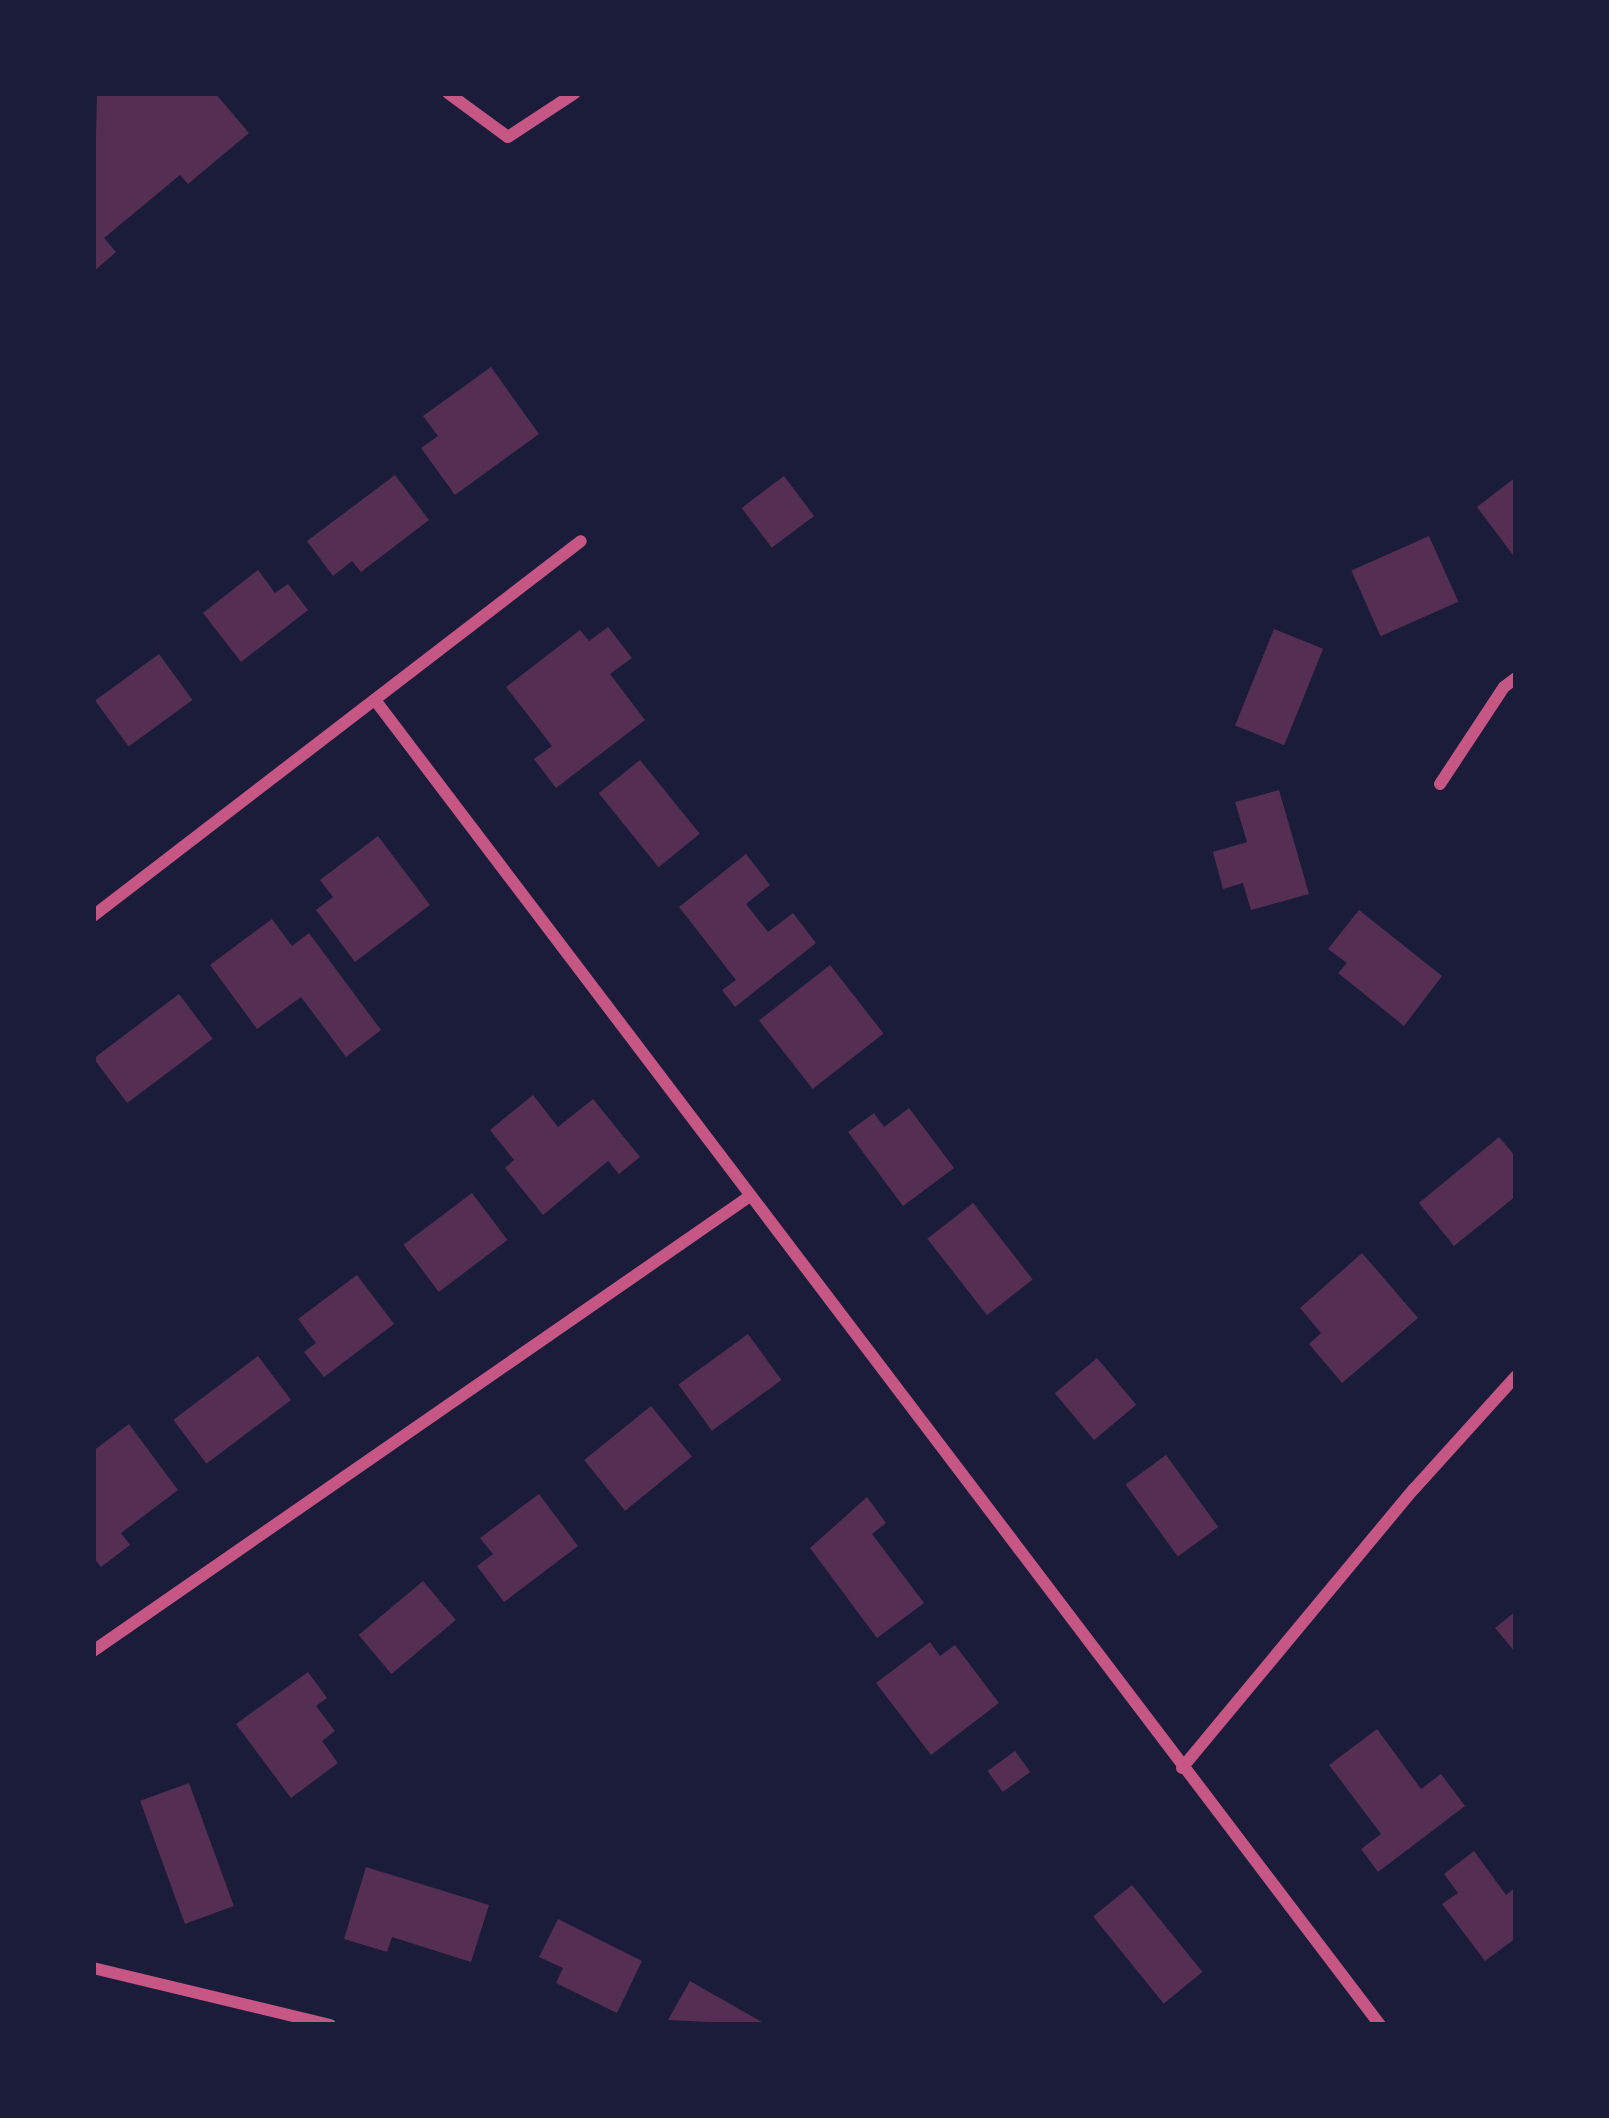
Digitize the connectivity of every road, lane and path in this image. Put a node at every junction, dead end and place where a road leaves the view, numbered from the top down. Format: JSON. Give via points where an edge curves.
{"nodes":[{"id":1,"x":448,"y":93,"type":"edge"},
{"id":2,"x":574,"y":93,"type":"edge"},
{"id":3,"x":580,"y":541,"type":"dead end"},
{"id":4,"x":1516,"y":678,"type":"edge"},
{"id":5,"x":375,"y":700,"type":"junction"},
{"id":6,"x":1440,"y":784,"type":"dead end"},
{"id":7,"x":93,"y":916,"type":"edge"},
{"id":8,"x":750,"y":1196,"type":"junction"},
{"id":9,"x":1516,"y":1376,"type":"edge"},
{"id":10,"x":93,"y":1651,"type":"edge"},
{"id":11,"x":1182,"y":1768,"type":"junction"},
{"id":12,"x":93,"y":1968,"type":"edge"},
{"id":13,"x":330,"y":2025,"type":"edge"},
{"id":14,"x":1380,"y":2025,"type":"edge"}],
"edges":[{"from":1,"to":2,"type":"street","via":[[508,137]]},
{"from":3,"to":5,"type":"street"},
{"from":4,"to":6,"type":"street"},
{"from":5,"to":7,"type":"street"},
{"from":5,"to":8,"type":"street"},
{"from":8,"to":10,"type":"street"},
{"from":8,"to":11,"type":"street"},
{"from":9,"to":11,"type":"street"},
{"from":11,"to":14,"type":"street"},
{"from":12,"to":13,"type":"street"}]}
